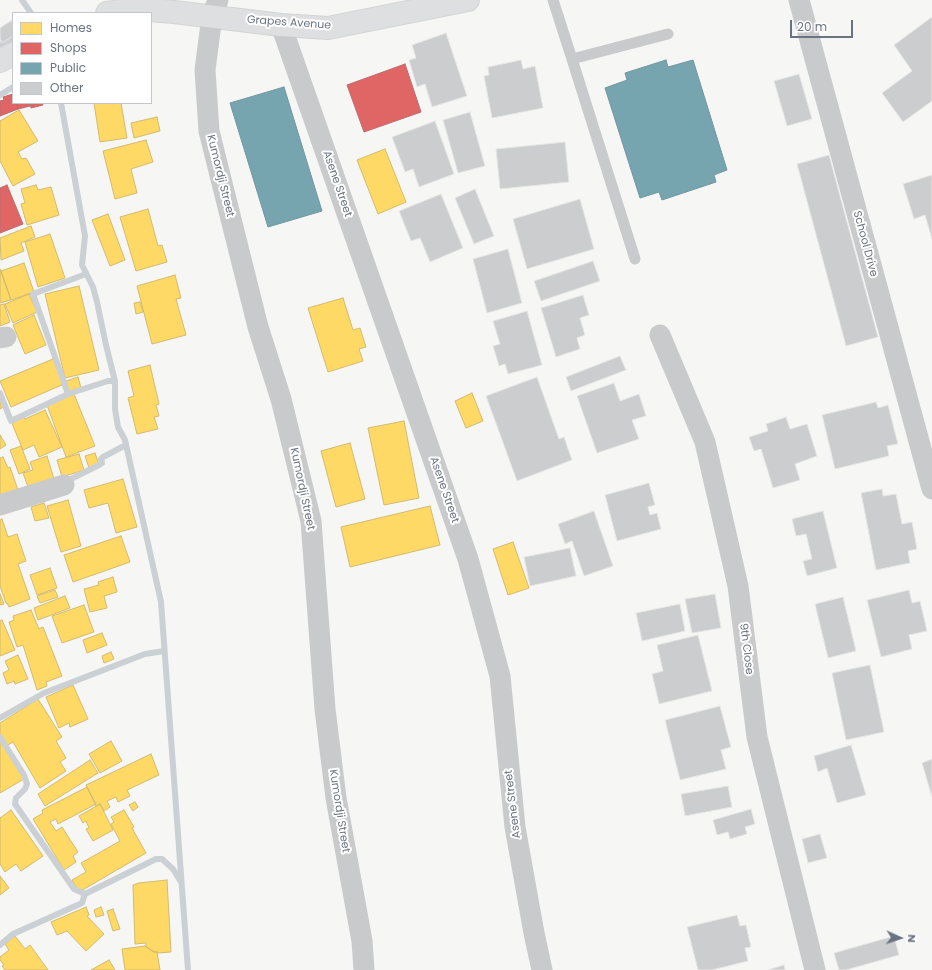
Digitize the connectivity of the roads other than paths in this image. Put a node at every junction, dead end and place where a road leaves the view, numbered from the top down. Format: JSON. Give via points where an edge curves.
{"nodes":[{"id":1,"x":468,"y":0,"type":"edge"},
{"id":2,"x":553,"y":0,"type":"edge"},
{"id":3,"x":799,"y":0,"type":"edge"},
{"id":4,"x":215,"y":8,"type":"edge"},
{"id":5,"x":114,"y":12,"type":"edge"},
{"id":6,"x":281,"y":25,"type":"junction"},
{"id":7,"x":668,"y":34,"type":"dead end"},
{"id":8,"x":12,"y":55,"type":"edge"},
{"id":9,"x":572,"y":59,"type":"junction"},
{"id":10,"x":0,"y":61,"type":"edge"},
{"id":11,"x":635,"y":259,"type":"dead end"},
{"id":12,"x":660,"y":335,"type":"dead end"},
{"id":13,"x":64,"y":485,"type":"dead end"},
{"id":14,"x":932,"y":489,"type":"edge"},
{"id":15,"x":0,"y":505,"type":"edge"},
{"id":16,"x":364,"y":970,"type":"edge"},
{"id":17,"x":542,"y":970,"type":"edge"},
{"id":18,"x":815,"y":970,"type":"edge"}],
"edges":[{"from":1,"to":6,"type":"street","name":"Grapes Avenue","via":[[328,28]]},
{"from":2,"to":9,"type":"lane"},
{"from":3,"to":14,"type":"street","name":"School Drive"},
{"from":4,"to":5,"type":"street","name":"Grapes Avenue","via":[[174,12],[137,9]]},
{"from":4,"to":6,"type":"street","name":"Grapes Avenue"},
{"from":4,"to":16,"type":"street","name":"Kumordji Street","via":[[205,70],[208,131],[258,326],[281,399],[311,521],[325,709],[336,798],[362,941]]},
{"from":6,"to":17,"type":"street","name":"Asene Street","via":[[468,559],[500,676],[515,827]]},
{"from":7,"to":9,"type":"lane"},
{"from":8,"to":10,"type":"street"},
{"from":9,"to":11,"type":"lane"},
{"from":12,"to":18,"type":"street","name":"9th Close","via":[[705,442],[738,586],[757,737]]},
{"from":13,"to":15,"type":"street"}]}
